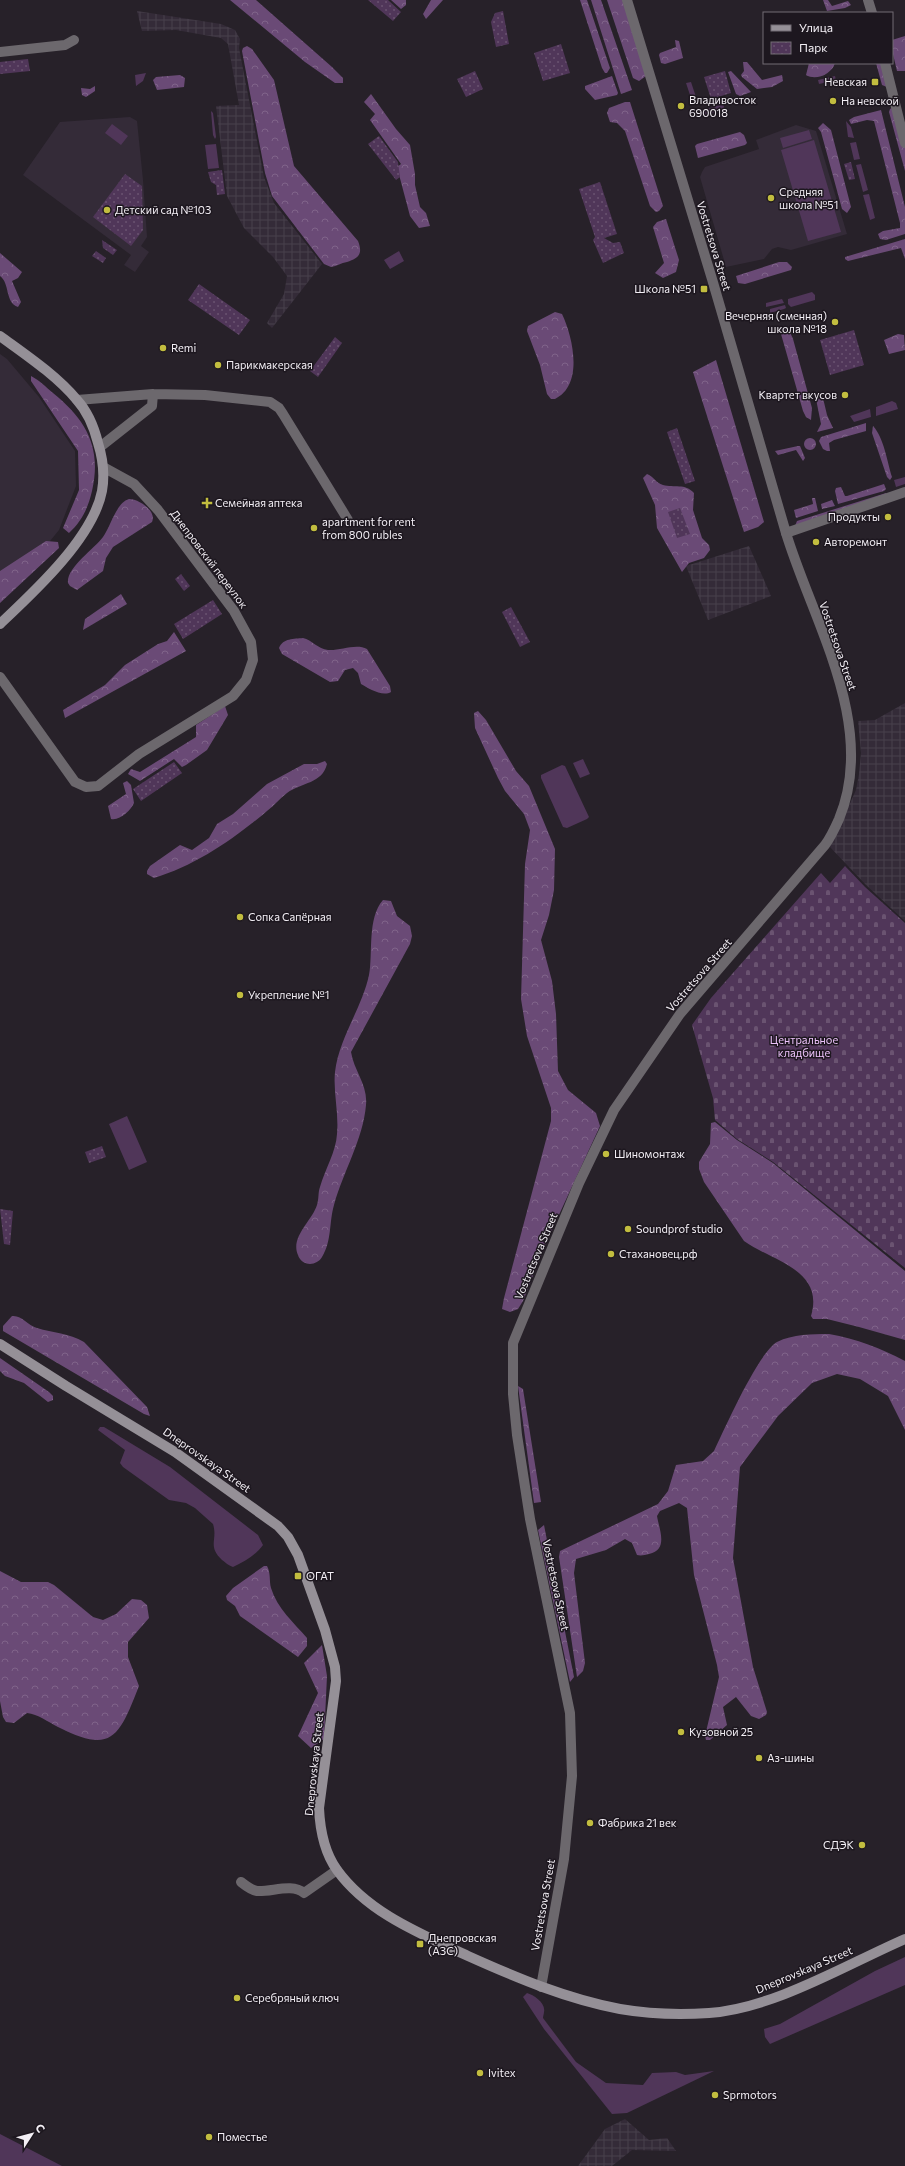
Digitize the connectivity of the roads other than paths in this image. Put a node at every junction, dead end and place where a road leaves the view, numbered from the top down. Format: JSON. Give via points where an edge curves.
{"nodes":[{"id":1,"x":627,"y":0,"type":"edge"},
{"id":2,"x":868,"y":0,"type":"edge"},
{"id":3,"x":872,"y":12,"type":"edge"},
{"id":4,"x":74,"y":40,"type":"dead end"},
{"id":5,"x":0,"y":52,"type":"edge"},
{"id":6,"x":884,"y":64,"type":"edge"},
{"id":7,"x":905,"y":143,"type":"edge"},
{"id":8,"x":0,"y":336,"type":"edge"},
{"id":9,"x":153,"y":394,"type":"junction"},
{"id":10,"x":77,"y":400,"type":"junction"},
{"id":11,"x":100,"y":447,"type":"junction"},
{"id":12,"x":103,"y":467,"type":"junction"},
{"id":13,"x":905,"y":492,"type":"edge"},
{"id":14,"x":348,"y":520,"type":"dead end"},
{"id":15,"x":786,"y":533,"type":"junction"},
{"id":16,"x":0,"y":624,"type":"edge"},
{"id":17,"x":0,"y":677,"type":"edge"},
{"id":18,"x":0,"y":1344,"type":"edge"},
{"id":19,"x":337,"y":1870,"type":"junction"},
{"id":20,"x":241,"y":1882,"type":"dead end"},
{"id":21,"x":905,"y":1939,"type":"edge"},
{"id":22,"x":541,"y":1987,"type":"junction"}],
"edges":[{"from":1,"to":15,"type":"street","name":"Vostretsova Street"},
{"from":2,"to":3,"type":"street"},
{"from":4,"to":5,"type":"street","via":[[65,45]]},
{"from":6,"to":7,"type":"street"},
{"from":8,"to":10,"type":"main road","via":[[30,358]]},
{"from":9,"to":10,"type":"street"},
{"from":9,"to":11,"type":"street","via":[[152,406]]},
{"from":9,"to":14,"type":"street","via":[[217,396],[275,404]]},
{"from":10,"to":11,"type":"main road","via":[[90,419]]},
{"from":11,"to":12,"type":"main road"},
{"from":12,"to":16,"type":"main road","via":[[104,479],[100,498],[83,533],[49,575]]},
{"from":12,"to":17,"type":"street","name":"Днепровский переулок","via":[[134,484],[158,510],[234,610],[251,642],[253,652],[250,673],[233,696],[139,754],[98,786],[86,787],[75,782]]},
{"from":13,"to":15,"type":"street"},
{"from":15,"to":22,"type":"street","name":"Vostretsova Street","via":[[836,672],[846,709],[852,752],[849,789],[842,810],[825,846],[680,1014],[614,1110],[579,1183],[513,1343],[513,1394],[517,1435],[530,1519],[570,1713],[572,1776],[564,1859]]},
{"from":18,"to":19,"type":"main road","name":"Dneprovskaya Street","via":[[175,1452],[260,1512],[288,1537],[298,1556],[320,1615],[335,1667],[336,1681],[320,1808],[320,1827],[325,1846]]},
{"from":19,"to":20,"type":"street","via":[[304,1893],[296,1889],[257,1891]]},
{"from":19,"to":22,"type":"main road","name":"Dneprovskaya Street","via":[[358,1893],[410,1929]]},
{"from":21,"to":22,"type":"main road","name":"Dneprovskaya Street","via":[[770,2000],[710,2013],[640,2012],[562,1995]]}]}
